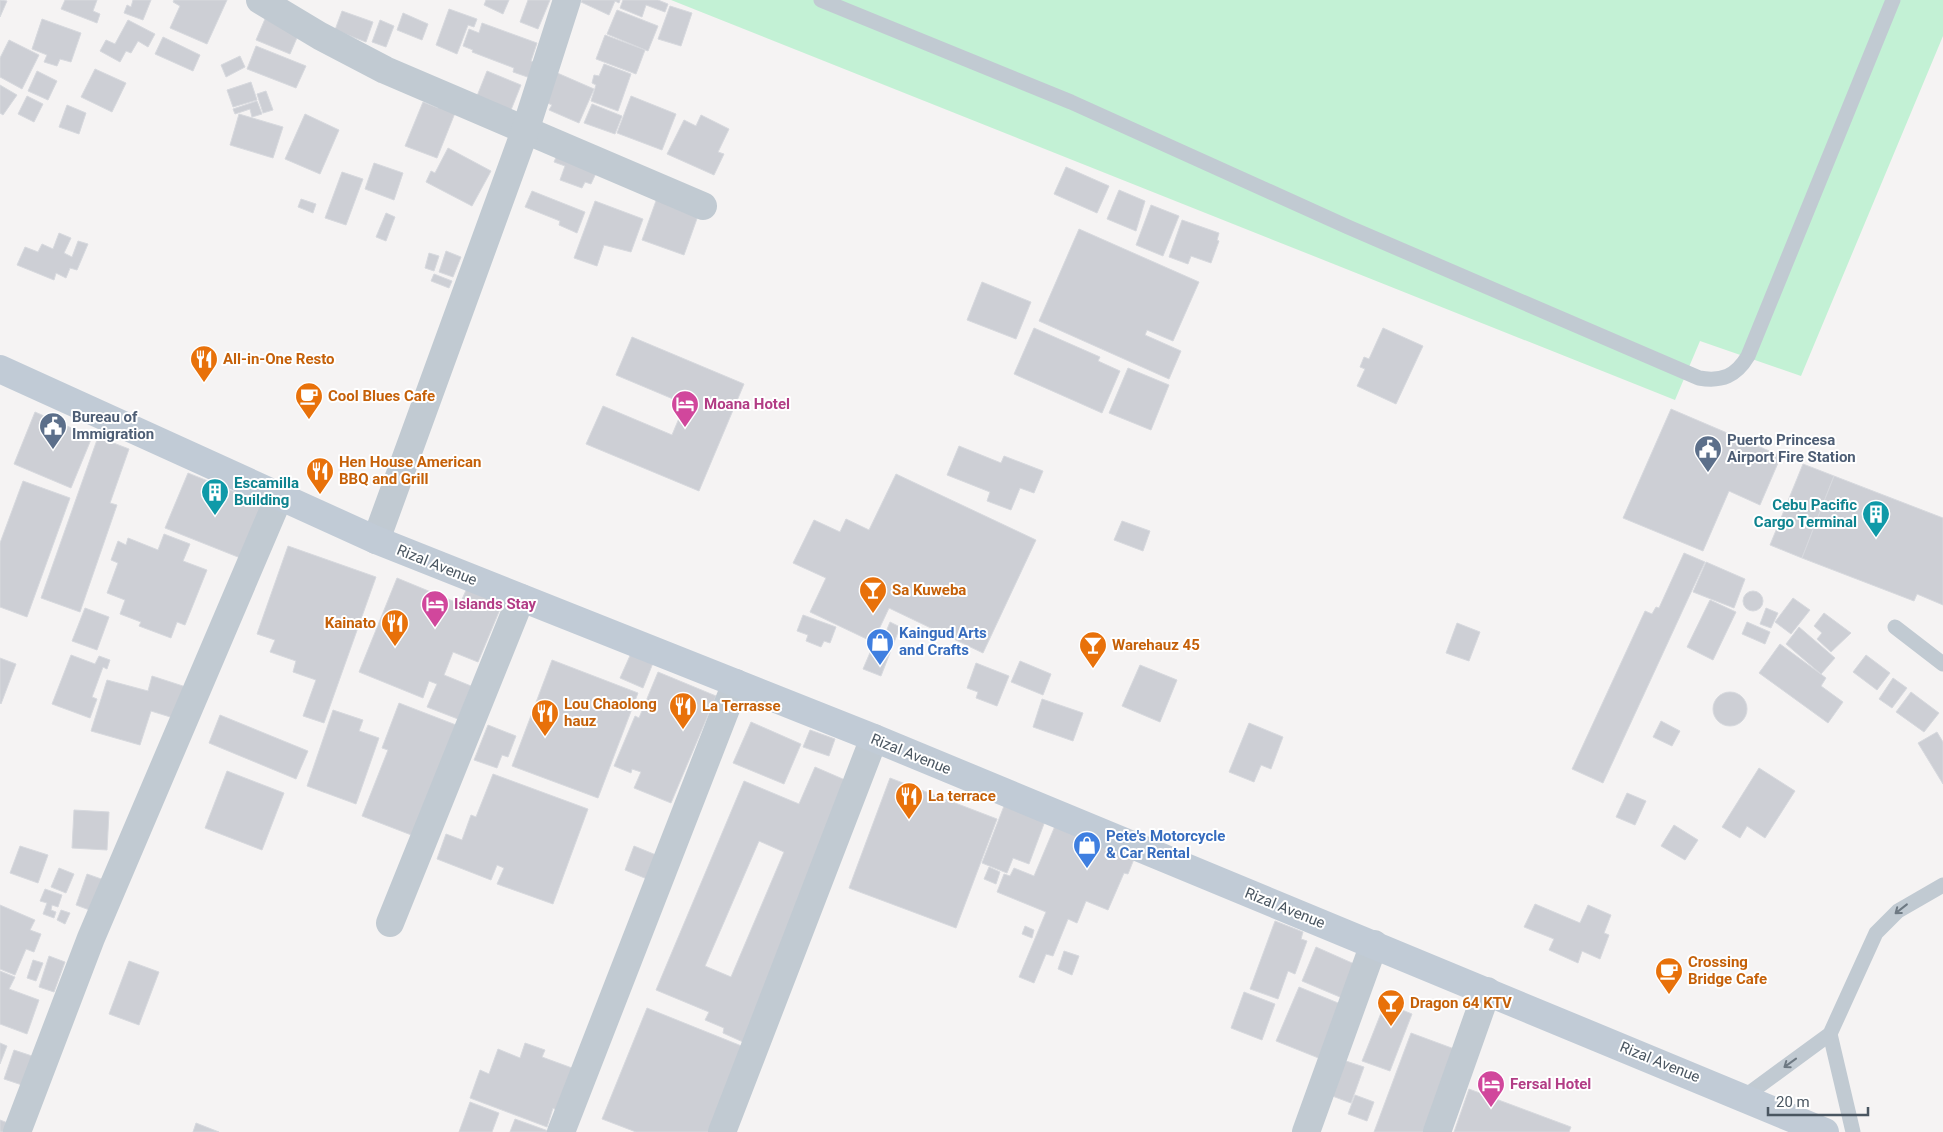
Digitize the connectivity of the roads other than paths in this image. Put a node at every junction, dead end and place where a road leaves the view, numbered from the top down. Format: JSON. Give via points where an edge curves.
{"nodes":[{"id":1,"x":260,"y":0,"type":"edge"},
{"id":2,"x":567,"y":0,"type":"edge"},
{"id":3,"x":821,"y":0,"type":"edge"},
{"id":4,"x":1893,"y":0,"type":"edge"},
{"id":5,"x":525,"y":131,"type":"junction"},
{"id":6,"x":702,"y":206,"type":"dead end"},
{"id":7,"x":0,"y":369,"type":"edge"},
{"id":8,"x":279,"y":497,"type":"junction"},
{"id":9,"x":376,"y":540,"type":"junction"},
{"id":10,"x":521,"y":598,"type":"junction"},
{"id":11,"x":1895,"y":627,"type":"dead end"},
{"id":12,"x":1943,"y":664,"type":"edge"},
{"id":13,"x":736,"y":683,"type":"junction"},
{"id":14,"x":874,"y":738,"type":"junction"},
{"id":15,"x":1943,"y":885,"type":"edge"},
{"id":16,"x":390,"y":923,"type":"dead end"},
{"id":17,"x":1374,"y":944,"type":"junction"},
{"id":18,"x":1488,"y":991,"type":"junction"},
{"id":19,"x":1830,"y":1034,"type":"junction"},
{"id":20,"x":1744,"y":1097,"type":"junction"},
{"id":21,"x":17,"y":1132,"type":"edge"},
{"id":22,"x":561,"y":1132,"type":"edge"},
{"id":23,"x":722,"y":1132,"type":"edge"},
{"id":24,"x":1306,"y":1132,"type":"edge"},
{"id":25,"x":1438,"y":1132,"type":"edge"},
{"id":26,"x":1825,"y":1132,"type":"edge"},
{"id":27,"x":1854,"y":1132,"type":"edge"}],
"edges":[{"from":1,"to":5,"type":"street","via":[[385,70]]},
{"from":2,"to":5,"type":"street"},
{"from":3,"to":4,"type":"lane","via":[[1071,102],[1348,227],[1699,378],[1713,380],[1728,377],[1740,369],[1748,356]]},
{"from":5,"to":6,"type":"street"},
{"from":5,"to":9,"type":"street"},
{"from":7,"to":8,"type":"street","name":"Rizal Avenue"},
{"from":8,"to":9,"type":"street","name":"Rizal Avenue"},
{"from":8,"to":21,"type":"street","via":[[91,938]]},
{"from":9,"to":10,"type":"street","name":"Rizal Avenue"},
{"from":10,"to":13,"type":"street","name":"Rizal Avenue"},
{"from":10,"to":16,"type":"street"},
{"from":11,"to":12,"type":"lane"},
{"from":13,"to":14,"type":"street","name":"Rizal Avenue"},
{"from":13,"to":22,"type":"street"},
{"from":14,"to":17,"type":"street","name":"Rizal Avenue"},
{"from":14,"to":23,"type":"street"},
{"from":15,"to":19,"type":"lane","one_way":true,"via":[[1898,911],[1876,934]]},
{"from":17,"to":18,"type":"street","name":"Rizal Avenue"},
{"from":17,"to":24,"type":"street"},
{"from":18,"to":20,"type":"street","name":"Rizal Avenue"},
{"from":18,"to":25,"type":"street"},
{"from":19,"to":20,"type":"lane","one_way":true},
{"from":19,"to":27,"type":"lane"},
{"from":20,"to":26,"type":"street","name":"Rizal Avenue"}]}
